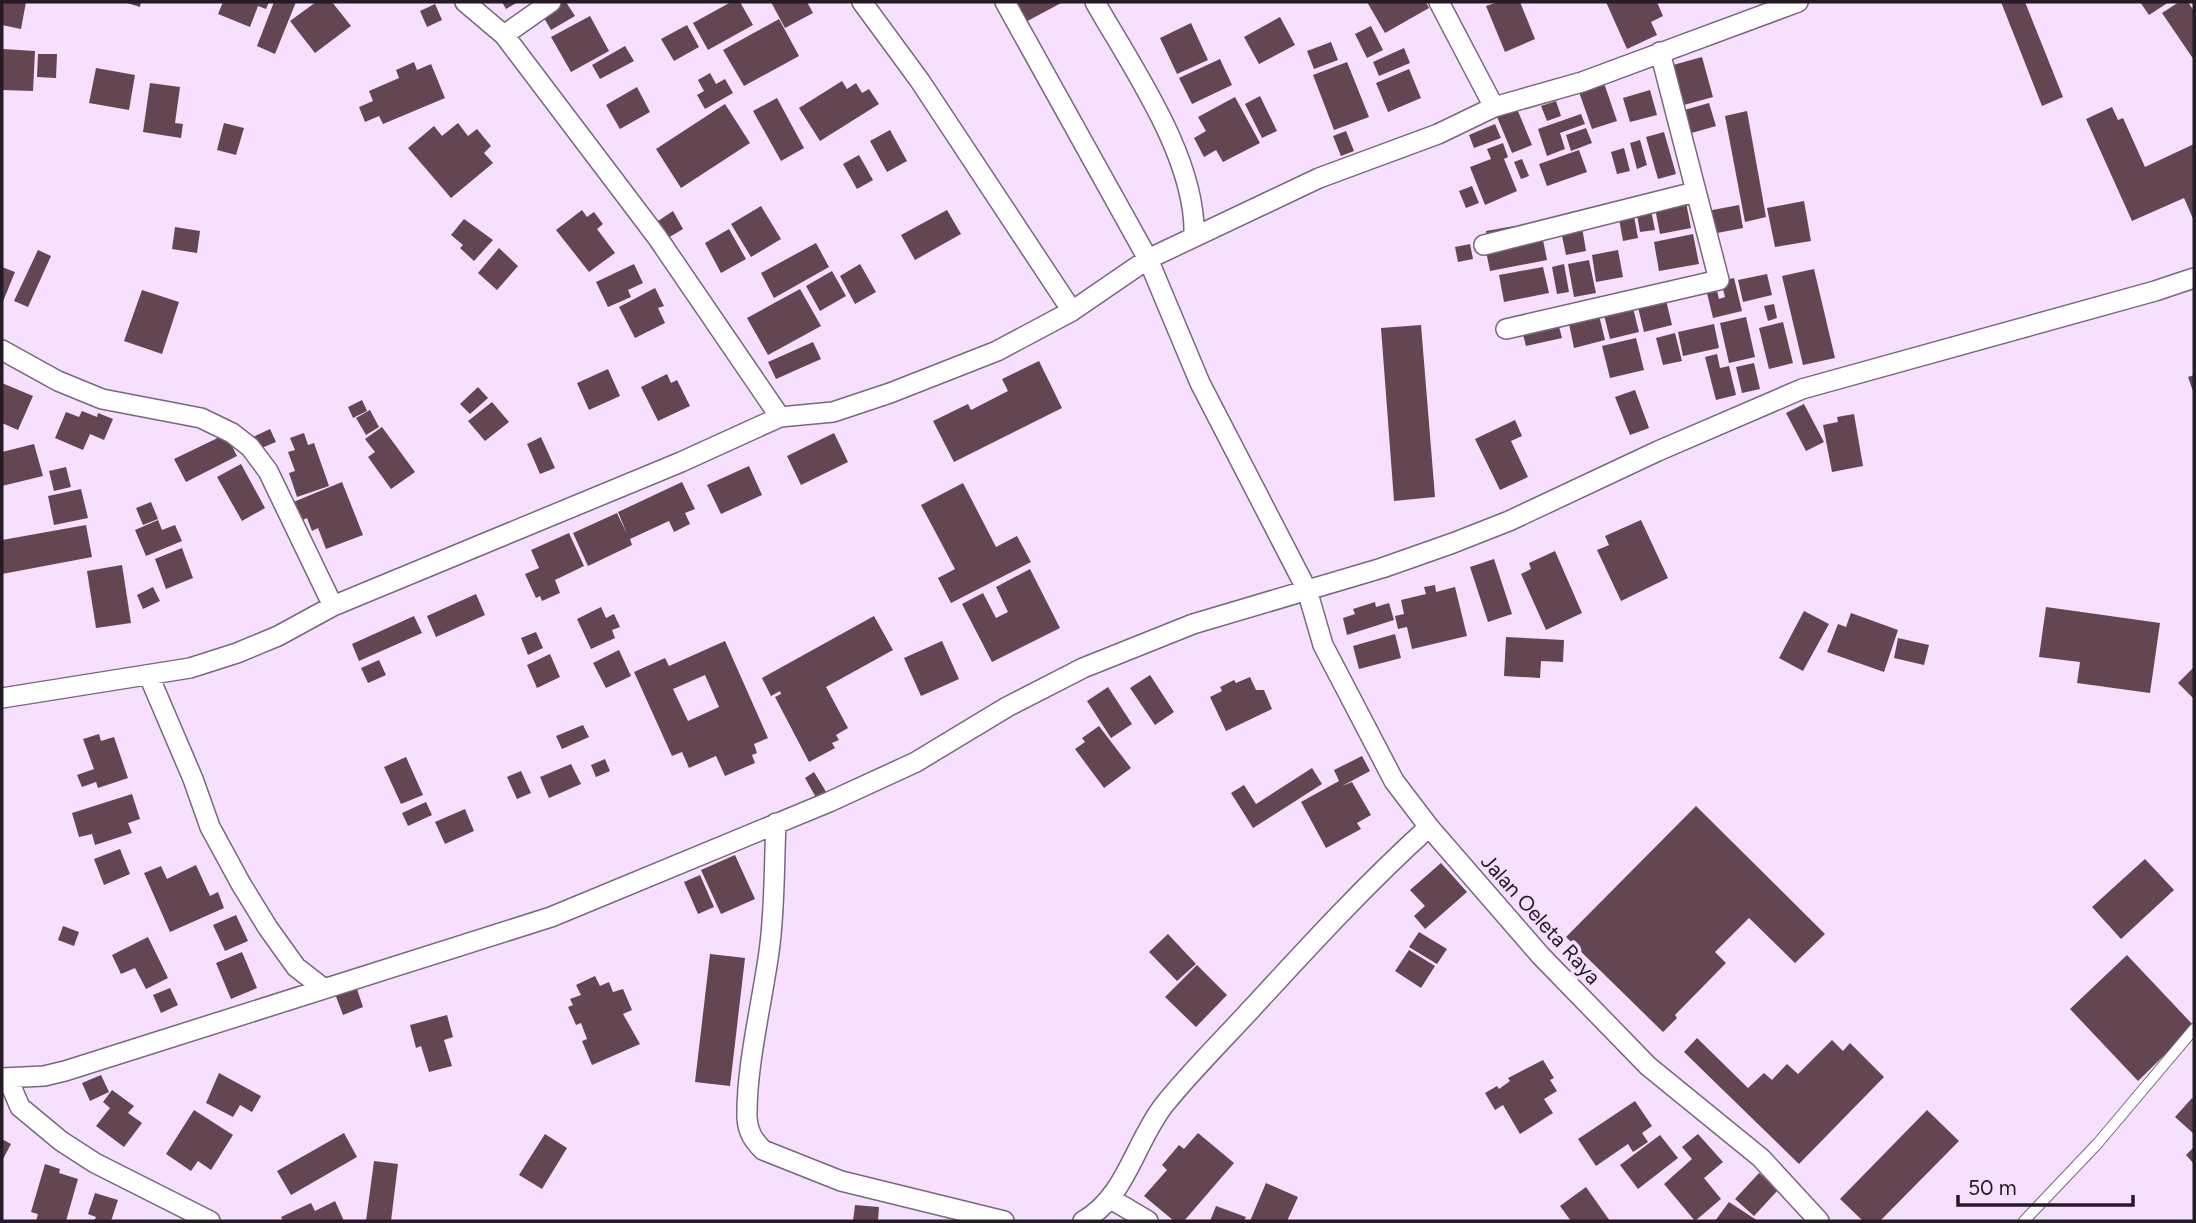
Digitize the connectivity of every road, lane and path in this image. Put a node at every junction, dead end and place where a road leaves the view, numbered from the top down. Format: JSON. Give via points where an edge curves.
{"nodes":[{"id":1,"x":465,"y":2,"type":"edge"},
{"id":2,"x":551,"y":2,"type":"edge"},
{"id":3,"x":862,"y":2,"type":"edge"},
{"id":4,"x":1005,"y":2,"type":"edge"},
{"id":5,"x":1095,"y":2,"type":"edge"},
{"id":6,"x":1439,"y":2,"type":"edge"},
{"id":7,"x":1798,"y":2,"type":"edge"},
{"id":8,"x":504,"y":35,"type":"junction"},
{"id":9,"x":1660,"y":52,"type":"junction"},
{"id":10,"x":1494,"y":107,"type":"junction"},
{"id":11,"x":1695,"y":192,"type":"junction"},
{"id":12,"x":1194,"y":237,"type":"junction"},
{"id":13,"x":1484,"y":245,"type":"dead end"},
{"id":14,"x":1148,"y":259,"type":"junction"},
{"id":15,"x":2194,"y":278,"type":"edge"},
{"id":16,"x":1072,"y":311,"type":"junction"},
{"id":17,"x":1506,"y":328,"type":"dead end"},
{"id":18,"x":2,"y":351,"type":"edge"},
{"id":19,"x":780,"y":417,"type":"junction"},
{"id":20,"x":1307,"y":590,"type":"junction"},
{"id":21,"x":333,"y":606,"type":"junction"},
{"id":22,"x":149,"y":676,"type":"junction"},
{"id":23,"x":2,"y":698,"type":"edge"},
{"id":24,"x":776,"y":823,"type":"junction"},
{"id":25,"x":1429,"y":827,"type":"junction"},
{"id":26,"x":323,"y":988,"type":"junction"},
{"id":27,"x":2194,"y":1029,"type":"edge"},
{"id":28,"x":5,"y":1078,"type":"edge"},
{"id":29,"x":1111,"y":1199,"type":"junction"},
{"id":30,"x":210,"y":1221,"type":"edge"},
{"id":31,"x":1004,"y":1221,"type":"edge"},
{"id":32,"x":1083,"y":1221,"type":"edge"},
{"id":33,"x":1148,"y":1221,"type":"edge"},
{"id":34,"x":1819,"y":1221,"type":"edge"},
{"id":35,"x":2024,"y":1221,"type":"edge"}],
"edges":[{"from":1,"to":8,"type":"street"},
{"from":2,"to":8,"type":"street"},
{"from":3,"to":16,"type":"street","via":[[920,81]]},
{"from":4,"to":14,"type":"street","name":"Jalan Oeleta Raya"},
{"from":5,"to":12,"type":"street","via":[[1181,161],[1195,219]]},
{"from":6,"to":10,"type":"street"},
{"from":7,"to":9,"type":"street"},
{"from":8,"to":19,"type":"street","via":[[657,237]]},
{"from":9,"to":10,"type":"street","via":[[1582,82]]},
{"from":9,"to":11,"type":"street"},
{"from":10,"to":12,"type":"street","via":[[1438,134],[1319,178]]},
{"from":11,"to":13,"type":"street"},
{"from":11,"to":17,"type":"street","via":[[1719,280]]},
{"from":12,"to":14,"type":"street"},
{"from":14,"to":16,"type":"street"},
{"from":14,"to":20,"type":"street","name":"Jalan Oeleta Raya","via":[[1200,383]]},
{"from":15,"to":20,"type":"street","via":[[1802,389],[1498,525]]},
{"from":16,"to":19,"type":"street","via":[[997,351],[890,393],[833,412]]},
{"from":18,"to":21,"type":"street","via":[[102,399],[201,418],[232,433],[268,471]]},
{"from":19,"to":21,"type":"street"},
{"from":20,"to":24,"type":"street","via":[[1193,624],[1083,668],[1007,706],[916,762]]},
{"from":20,"to":25,"type":"street","name":"Jalan Oeleta Raya","via":[[1323,645],[1376,750]]},
{"from":21,"to":22,"type":"street","via":[[237,653]]},
{"from":22,"to":23,"type":"street"},
{"from":22,"to":26,"type":"street","via":[[210,827],[241,884],[296,967]]},
{"from":24,"to":26,"type":"street","via":[[551,917]]},
{"from":24,"to":31,"type":"street","via":[[770,948],[749,1082],[749,1132],[763,1150],[841,1181]]},
{"from":25,"to":29,"type":"street","via":[[1332,921],[1177,1090],[1150,1126]]},
{"from":25,"to":34,"type":"street","name":"Jalan Oeleta Raya","via":[[1541,956],[1648,1066],[1761,1158]]},
{"from":26,"to":28,"type":"street","via":[[65,1071]]},
{"from":27,"to":35,"type":"lane","via":[[2098,1143]]},
{"from":28,"to":30,"type":"street","via":[[20,1107],[61,1141],[118,1176]]},
{"from":29,"to":32,"type":"street"},
{"from":29,"to":33,"type":"street"}]}
